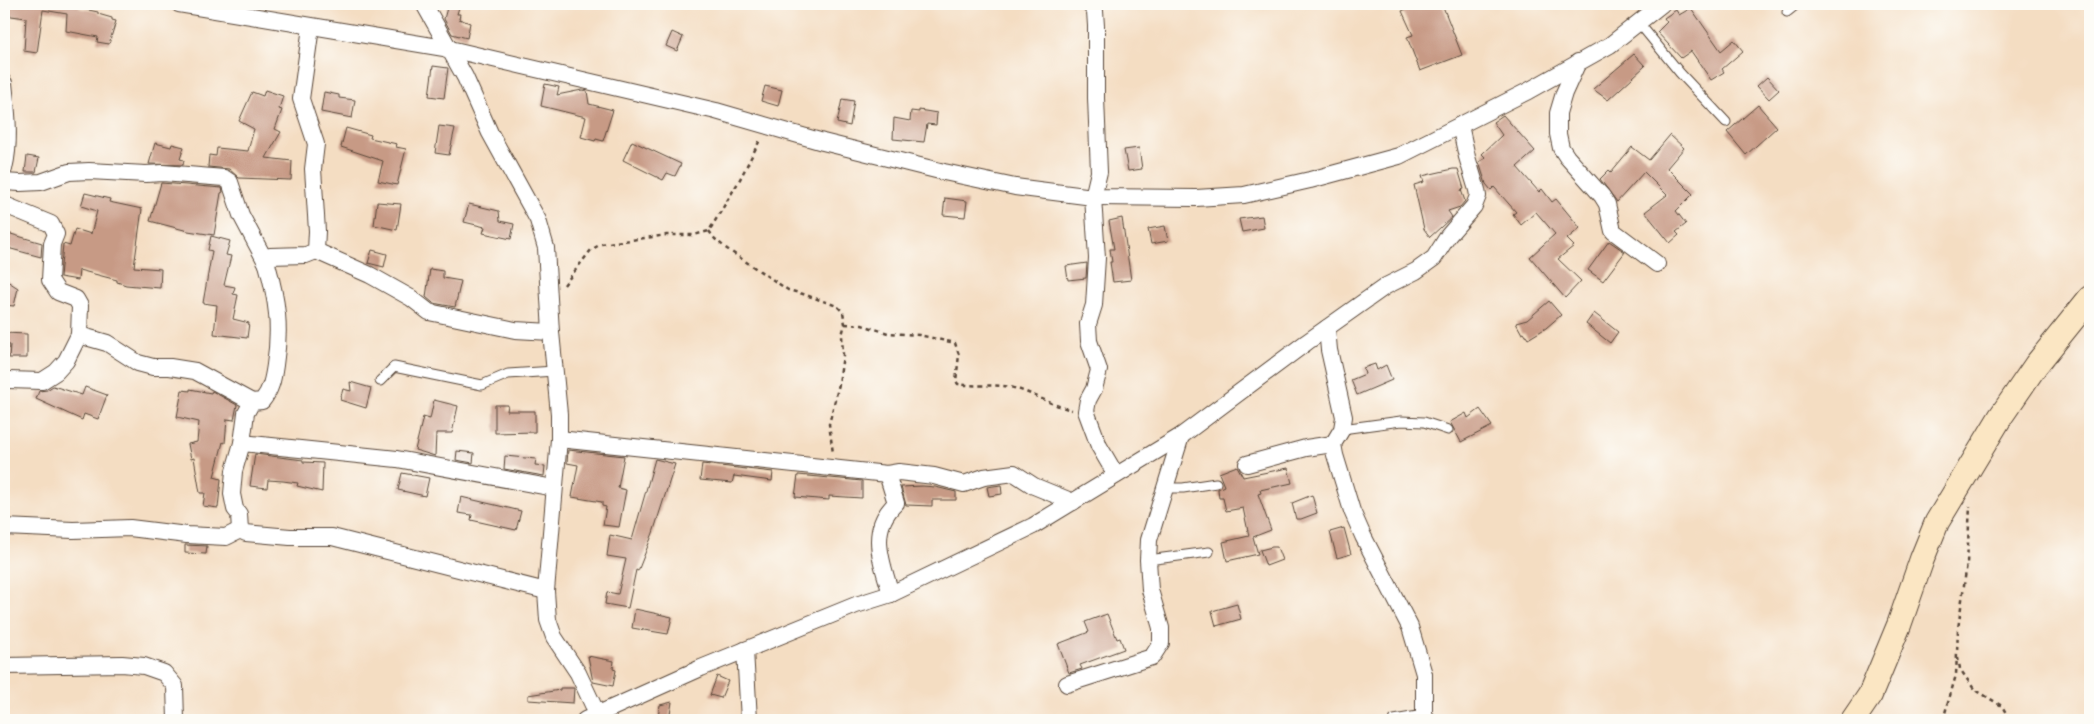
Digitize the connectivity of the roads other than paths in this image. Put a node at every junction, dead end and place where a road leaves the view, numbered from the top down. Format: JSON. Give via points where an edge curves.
{"nodes":[{"id":1,"x":179,"y":4,"type":"edge"},
{"id":2,"x":424,"y":4,"type":"edge"},
{"id":3,"x":1089,"y":4,"type":"edge"},
{"id":4,"x":1797,"y":4,"type":"edge"},
{"id":5,"x":1656,"y":6,"type":"edge"},
{"id":6,"x":1787,"y":12,"type":"dead end"},
{"id":7,"x":1639,"y":23,"type":"junction"},
{"id":8,"x":311,"y":27,"type":"junction"},
{"id":9,"x":450,"y":49,"type":"junction"},
{"id":10,"x":1578,"y":62,"type":"junction"},
{"id":11,"x":4,"y":83,"type":"edge"},
{"id":12,"x":1726,"y":122,"type":"dead end"},
{"id":13,"x":1460,"y":125,"type":"junction"},
{"id":14,"x":4,"y":169,"type":"edge"},
{"id":15,"x":4,"y":182,"type":"edge"},
{"id":16,"x":1094,"y":197,"type":"junction"},
{"id":17,"x":4,"y":203,"type":"edge"},
{"id":18,"x":316,"y":250,"type":"junction"},
{"id":19,"x":267,"y":264,"type":"junction"},
{"id":20,"x":1657,"y":264,"type":"dead end"},
{"id":21,"x":2090,"y":298,"type":"edge"},
{"id":22,"x":1327,"y":328,"type":"junction"},
{"id":23,"x":551,"y":332,"type":"junction"},
{"id":24,"x":79,"y":335,"type":"junction"},
{"id":25,"x":554,"y":371,"type":"junction"},
{"id":26,"x":8,"y":380,"type":"dead end"},
{"id":27,"x":380,"y":382,"type":"dead end"},
{"id":28,"x":252,"y":402,"type":"junction"},
{"id":29,"x":1342,"y":429,"type":"junction"},
{"id":30,"x":1448,"y":430,"type":"dead end"},
{"id":31,"x":1181,"y":436,"type":"junction"},
{"id":32,"x":559,"y":439,"type":"junction"},
{"id":33,"x":242,"y":443,"type":"junction"},
{"id":34,"x":1333,"y":444,"type":"junction"},
{"id":35,"x":1247,"y":464,"type":"dead end"},
{"id":36,"x":887,"y":474,"type":"junction"},
{"id":37,"x":1116,"y":475,"type":"junction"},
{"id":38,"x":1216,"y":483,"type":"dead end"},
{"id":39,"x":554,"y":488,"type":"junction"},
{"id":40,"x":1165,"y":488,"type":"junction"},
{"id":41,"x":1073,"y":502,"type":"junction"},
{"id":42,"x":4,"y":527,"type":"edge"},
{"id":43,"x":240,"y":530,"type":"junction"},
{"id":44,"x":1208,"y":552,"type":"dead end"},
{"id":45,"x":1148,"y":560,"type":"junction"},
{"id":46,"x":546,"y":591,"type":"junction"},
{"id":47,"x":891,"y":594,"type":"junction"},
{"id":48,"x":745,"y":650,"type":"junction"},
{"id":49,"x":4,"y":666,"type":"edge"},
{"id":50,"x":1067,"y":684,"type":"dead end"},
{"id":51,"x":594,"y":718,"type":"edge"},
{"id":52,"x":1426,"y":718,"type":"edge"},
{"id":53,"x":176,"y":720,"type":"edge"},
{"id":54,"x":749,"y":720,"type":"edge"},
{"id":55,"x":1394,"y":720,"type":"edge"},
{"id":56,"x":1853,"y":720,"type":"edge"}],
"edges":[{"from":1,"to":8,"type":"street"},
{"from":2,"to":9,"type":"street"},
{"from":3,"to":16,"type":"street","via":[[1095,12],[1096,26],[1099,172]]},
{"from":4,"to":6,"type":"lane"},
{"from":5,"to":7,"type":"street"},
{"from":7,"to":10,"type":"street","via":[[1610,45]]},
{"from":7,"to":12,"type":"lane"},
{"from":8,"to":9,"type":"street"},
{"from":8,"to":18,"type":"street","via":[[301,99],[316,144],[313,169]]},
{"from":9,"to":16,"type":"street","via":[[707,108],[944,172],[1014,187]]},
{"from":9,"to":23,"type":"street","via":[[490,133],[538,220],[546,248]]},
{"from":10,"to":13,"type":"street"},
{"from":10,"to":20,"type":"street","via":[[1558,113],[1561,148],[1602,196],[1610,213],[1613,231]]},
{"from":11,"to":14,"type":"street","via":[[8,153]]},
{"from":13,"to":16,"type":"street","via":[[1399,156],[1244,195]]},
{"from":13,"to":22,"type":"street","via":[[1477,190],[1474,206],[1434,258],[1386,286]]},
{"from":15,"to":19,"type":"street","via":[[41,182],[69,172],[89,171],[224,178],[230,182],[241,215]]},
{"from":16,"to":37,"type":"street","via":[[1097,258],[1094,305],[1088,324],[1089,341],[1099,370],[1086,411],[1099,446]]},
{"from":17,"to":24,"type":"street","via":[[51,224],[56,234],[52,244],[50,280],[58,292],[76,299],[80,306]]},
{"from":18,"to":19,"type":"street","via":[[306,255],[270,256]]},
{"from":18,"to":23,"type":"street","via":[[370,275],[429,312],[515,330]]},
{"from":19,"to":28,"type":"street","via":[[279,319],[278,346],[269,392],[262,401]]},
{"from":21,"to":56,"type":"street","via":[[2000,416],[1937,522],[1870,695]]},
{"from":22,"to":29,"type":"street","via":[[1344,417]]},
{"from":22,"to":31,"type":"street"},
{"from":23,"to":25,"type":"street"},
{"from":24,"to":26,"type":"street","via":[[66,361],[42,381]]},
{"from":24,"to":28,"type":"street","via":[[107,343],[138,362],[153,367],[195,371]]},
{"from":25,"to":27,"type":"lane","via":[[508,374],[482,385],[394,367]]},
{"from":25,"to":32,"type":"street"},
{"from":28,"to":33,"type":"street","via":[[246,413]]},
{"from":29,"to":30,"type":"lane","via":[[1401,420],[1424,422]]},
{"from":29,"to":34,"type":"street"},
{"from":31,"to":37,"type":"street"},
{"from":31,"to":40,"type":"street"},
{"from":32,"to":36,"type":"street"},
{"from":32,"to":39,"type":"street"},
{"from":33,"to":39,"type":"street","via":[[397,459]]},
{"from":33,"to":43,"type":"street","via":[[232,494]]},
{"from":34,"to":35,"type":"street"},
{"from":34,"to":52,"type":"street","via":[[1352,511],[1410,628],[1424,674]]},
{"from":36,"to":41,"type":"street","via":[[899,472],[934,476],[964,484],[984,477],[1014,473],[1034,486]]},
{"from":36,"to":47,"type":"street","via":[[896,503],[880,526],[879,551]]},
{"from":37,"to":41,"type":"street"},
{"from":38,"to":40,"type":"lane"},
{"from":39,"to":46,"type":"street"},
{"from":40,"to":45,"type":"street","via":[[1149,540]]},
{"from":41,"to":47,"type":"street","via":[[1033,526]]},
{"from":42,"to":43,"type":"street","via":[[130,528],[226,537]]},
{"from":43,"to":46,"type":"street","via":[[290,537],[332,537]]},
{"from":44,"to":45,"type":"lane"},
{"from":45,"to":50,"type":"street","via":[[1150,590],[1161,628],[1161,643],[1152,656]]},
{"from":46,"to":51,"type":"street","via":[[548,620],[554,637],[578,673]]},
{"from":47,"to":48,"type":"street"},
{"from":48,"to":51,"type":"street"},
{"from":48,"to":54,"type":"street"},
{"from":49,"to":53,"type":"street","via":[[144,666],[164,673],[175,686]]},
{"from":52,"to":55,"type":"lane"}]}
